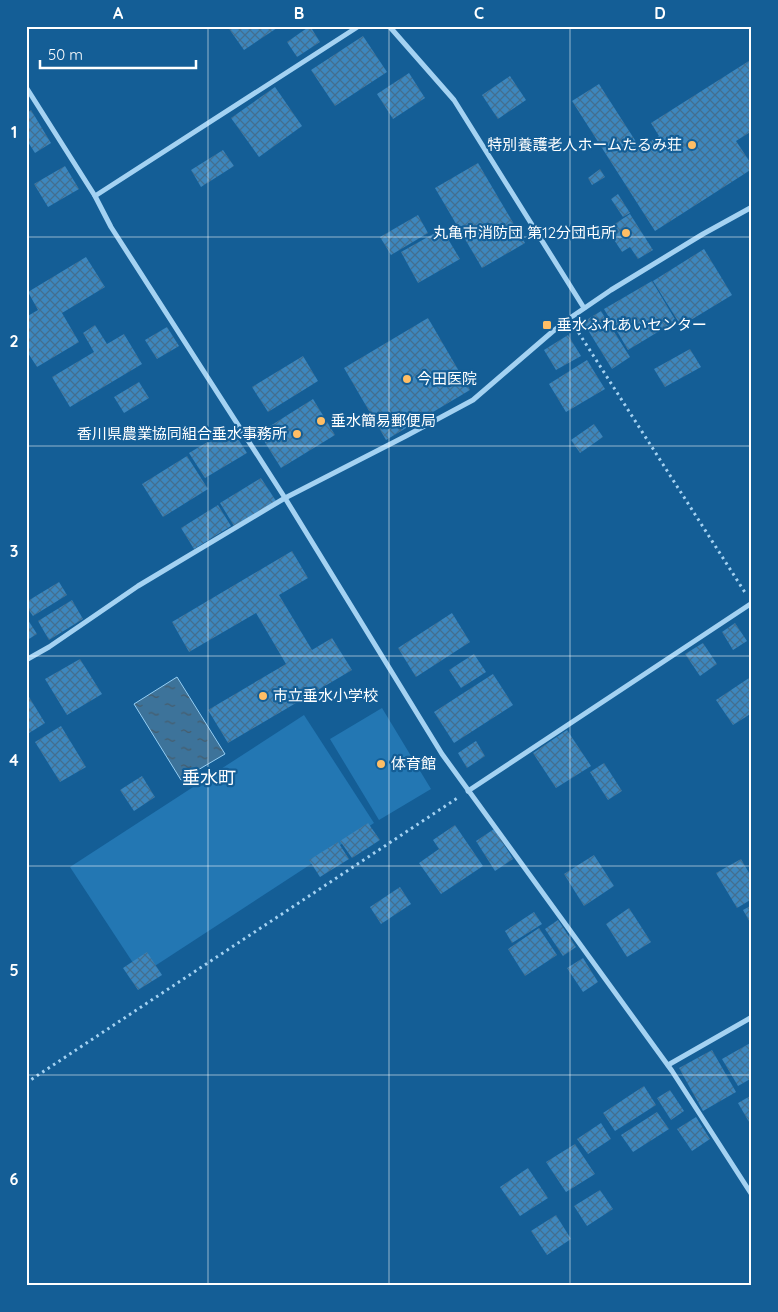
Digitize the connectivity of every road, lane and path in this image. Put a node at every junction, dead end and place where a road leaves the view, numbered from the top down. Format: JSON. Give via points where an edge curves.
{"nodes":[{"id":1,"x":359,"y":26,"type":"edge"},
{"id":2,"x":388,"y":26,"type":"edge"},
{"id":3,"x":26,"y":87,"type":"edge"},
{"id":4,"x":95,"y":196,"type":"junction"},
{"id":5,"x":752,"y":207,"type":"edge"},
{"id":6,"x":584,"y":308,"type":"junction"},
{"id":7,"x":570,"y":318,"type":"junction"},
{"id":8,"x":285,"y":498,"type":"junction"},
{"id":9,"x":752,"y":603,"type":"edge"},
{"id":10,"x":26,"y":660,"type":"edge"},
{"id":11,"x":468,"y":791,"type":"junction"},
{"id":12,"x":752,"y":1017,"type":"edge"},
{"id":13,"x":668,"y":1065,"type":"junction"},
{"id":14,"x":26,"y":1083,"type":"edge"},
{"id":15,"x":752,"y":1196,"type":"edge"}],
"edges":[{"from":1,"to":4,"type":"street"},
{"from":2,"to":6,"type":"street","via":[[454,100]]},
{"from":3,"to":4,"type":"street"},
{"from":4,"to":8,"type":"street"},
{"from":5,"to":6,"type":"street","via":[[702,234]]},
{"from":6,"to":7,"type":"street"},
{"from":7,"to":8,"type":"street","via":[[473,400]]},
{"from":7,"to":9,"type":"path"},
{"from":8,"to":10,"type":"street","via":[[138,586]]},
{"from":8,"to":11,"type":"street"},
{"from":9,"to":11,"type":"street"},
{"from":11,"to":13,"type":"street"},
{"from":11,"to":14,"type":"path"},
{"from":12,"to":13,"type":"street"},
{"from":13,"to":15,"type":"street"}]}
